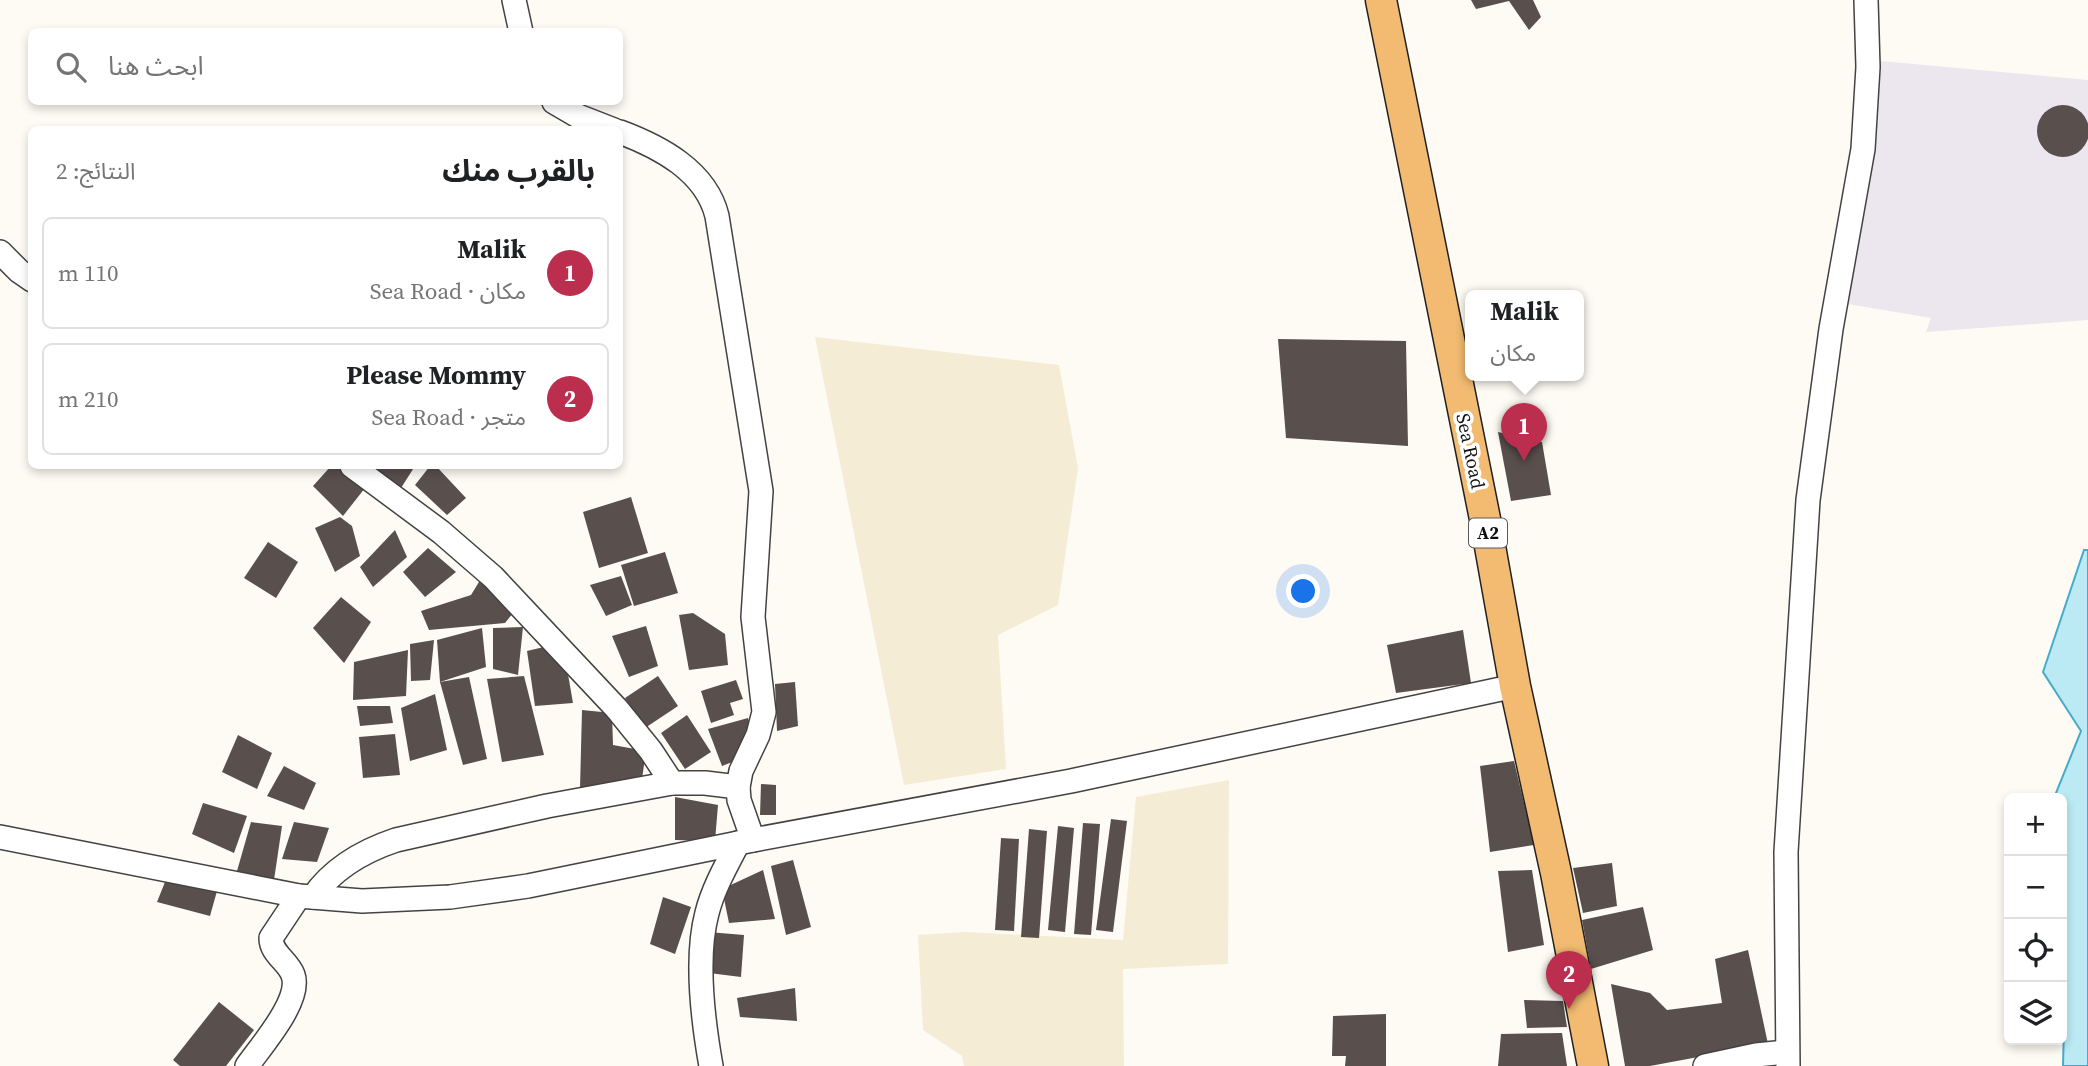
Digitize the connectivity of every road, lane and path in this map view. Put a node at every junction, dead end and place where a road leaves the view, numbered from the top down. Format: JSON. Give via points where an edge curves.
{"nodes":[{"id":1,"x":514,"y":0,"type":"edge"},
{"id":2,"x":1381,"y":0,"type":"edge"},
{"id":3,"x":1866,"y":0,"type":"edge"},
{"id":4,"x":520,"y":28,"type":"edge"},
{"id":5,"x":559,"y":105,"type":"edge"},
{"id":6,"x":604,"y":126,"type":"edge"},
{"id":7,"x":623,"y":133,"type":"edge"},
{"id":8,"x":0,"y":252,"type":"edge"},
{"id":9,"x":28,"y":277,"type":"edge"},
{"id":10,"x":356,"y":469,"type":"edge"},
{"id":11,"x":1515,"y":686,"type":"junction"},
{"id":12,"x":672,"y":783,"type":"junction"},
{"id":13,"x":738,"y":788,"type":"junction"},
{"id":14,"x":0,"y":837,"type":"edge"},
{"id":15,"x":745,"y":842,"type":"junction"},
{"id":16,"x":306,"y":897,"type":"junction"},
{"id":17,"x":1788,"y":1059,"type":"edge"},
{"id":18,"x":247,"y":1066,"type":"edge"},
{"id":19,"x":711,"y":1066,"type":"edge"},
{"id":20,"x":1592,"y":1066,"type":"edge"},
{"id":21,"x":1705,"y":1066,"type":"edge"}],
"edges":[{"from":1,"to":4,"type":"street"},
{"from":2,"to":11,"type":"main road","name":"Sea Road","number":"A2"},
{"from":3,"to":17,"type":"street","via":[[1863,149],[1831,329],[1808,500],[1786,852]]},
{"from":5,"to":6,"type":"street"},
{"from":7,"to":13,"type":"street","via":[[669,156],[705,186],[721,234],[761,491],[753,617],[764,712]]},
{"from":8,"to":9,"type":"street"},
{"from":10,"to":12,"type":"street","via":[[494,577],[617,709]]},
{"from":11,"to":15,"type":"street","via":[[1110,773]]},
{"from":11,"to":20,"type":"main road","name":"Sea Road","number":"A2"},
{"from":12,"to":13,"type":"street"},
{"from":12,"to":16,"type":"street","via":[[396,840],[341,867]]},
{"from":13,"to":15,"type":"street"},
{"from":14,"to":16,"type":"street"},
{"from":15,"to":16,"type":"street","via":[[489,892],[386,901]]},
{"from":15,"to":19,"type":"street","via":[[711,900],[702,940]]},
{"from":16,"to":18,"type":"street","via":[[271,938],[271,946],[294,979],[291,997]]},
{"from":17,"to":21,"type":"street","via":[[1756,1055]]}]}
